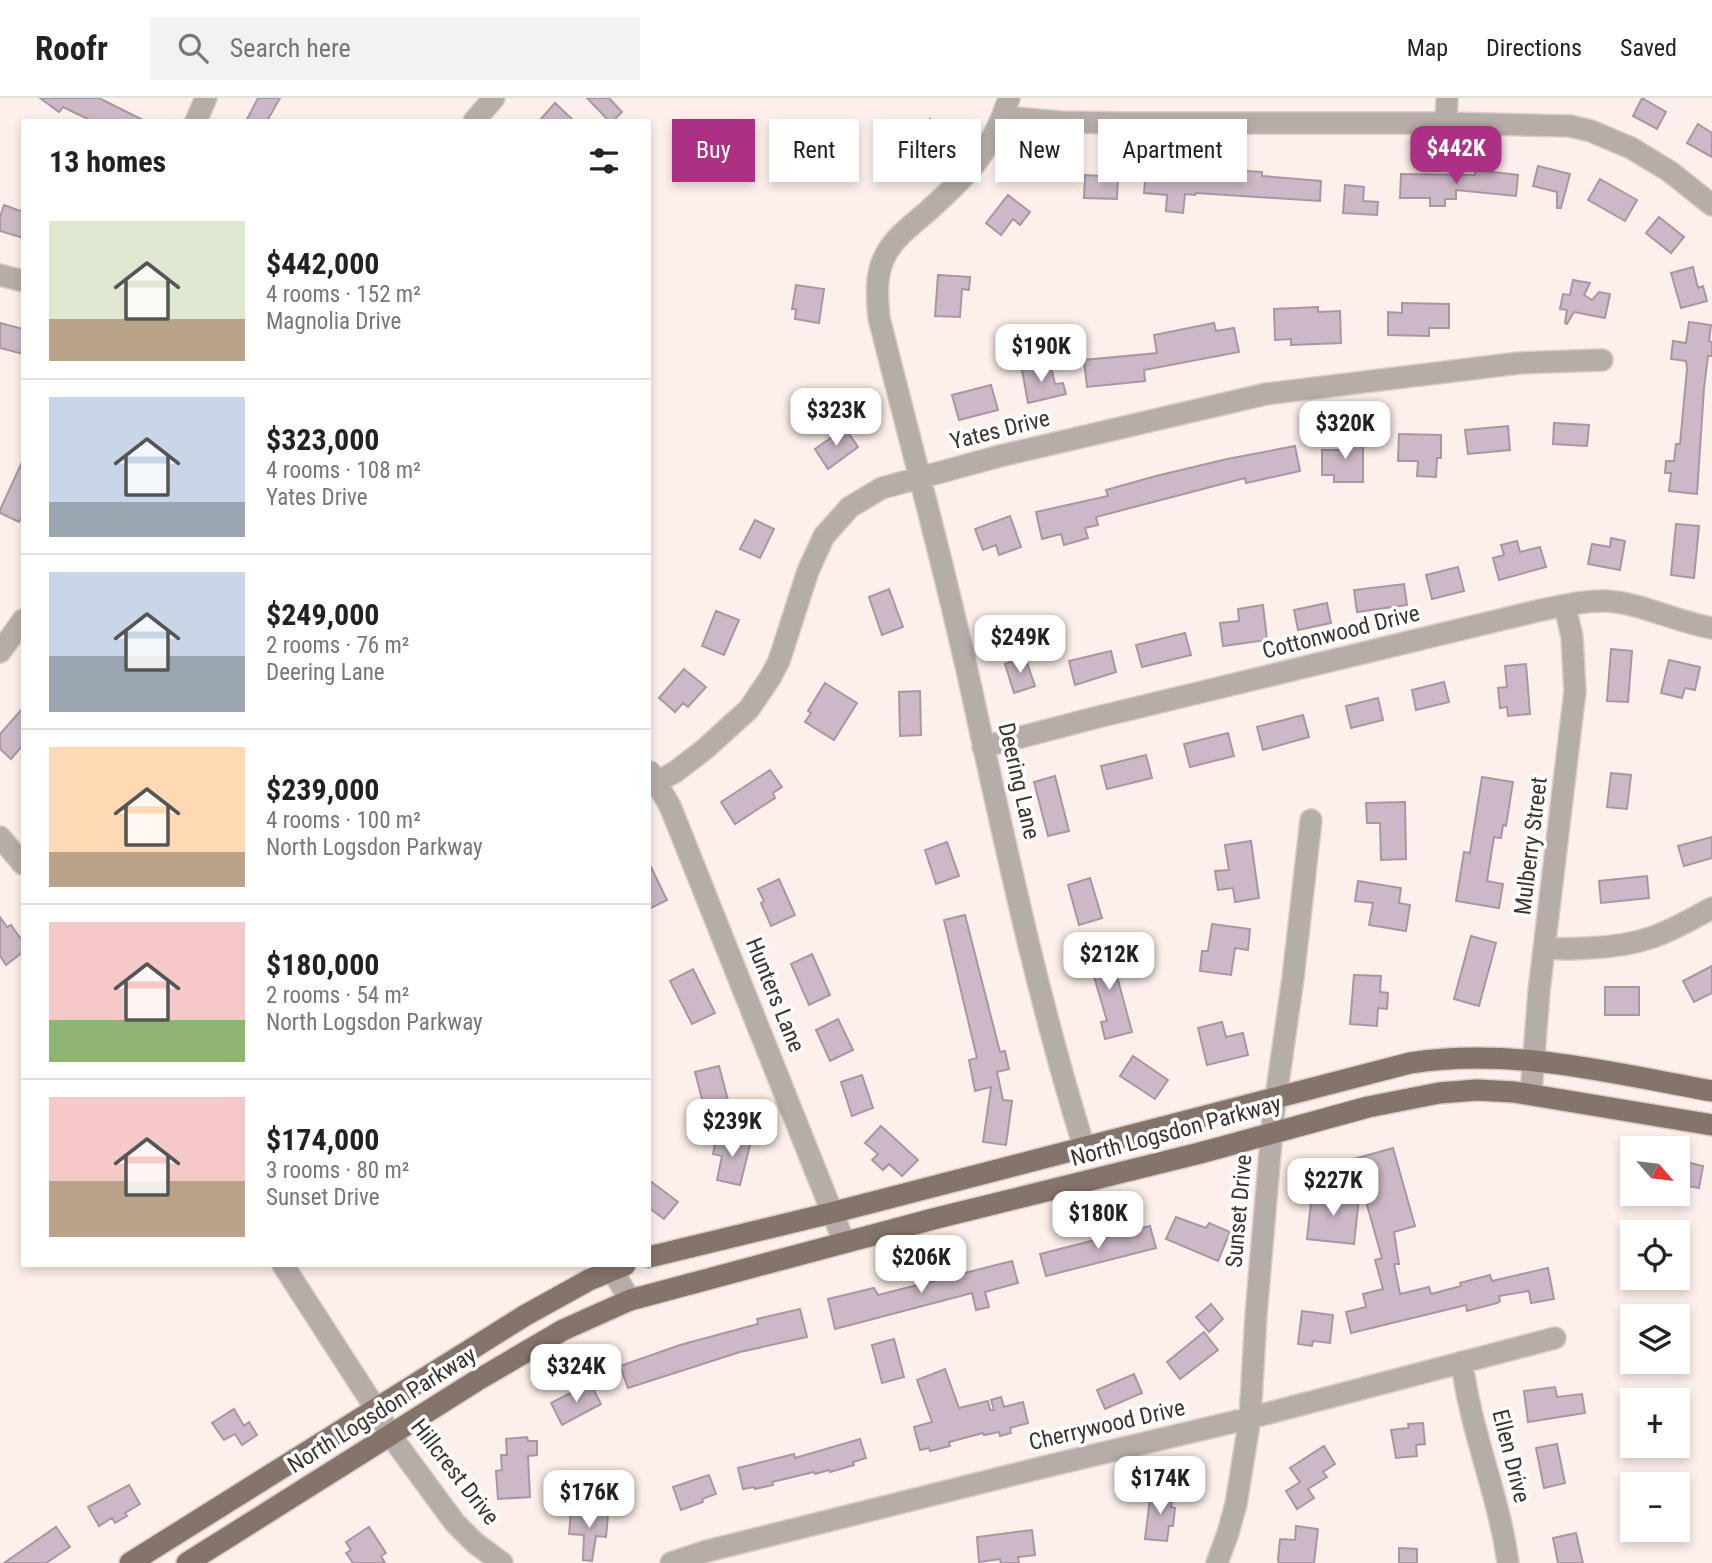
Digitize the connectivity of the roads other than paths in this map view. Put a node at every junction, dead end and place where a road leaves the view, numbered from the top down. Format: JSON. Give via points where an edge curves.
{"nodes":[{"id":1,"x":206,"y":98,"type":"edge"},
{"id":2,"x":494,"y":98,"type":"edge"},
{"id":3,"x":1447,"y":98,"type":"edge"},
{"id":4,"x":1006,"y":107,"type":"edge"},
{"id":5,"x":197,"y":119,"type":"edge"},
{"id":6,"x":476,"y":119,"type":"edge"},
{"id":7,"x":1446,"y":123,"type":"junction"},
{"id":8,"x":1712,"y":205,"type":"edge"},
{"id":9,"x":0,"y":275,"type":"edge"},
{"id":10,"x":21,"y":280,"type":"edge"},
{"id":11,"x":1602,"y":360,"type":"dead end"},
{"id":12,"x":919,"y":477,"type":"junction"},
{"id":13,"x":1565,"y":606,"type":"junction"},
{"id":14,"x":21,"y":623,"type":"edge"},
{"id":15,"x":1712,"y":628,"type":"edge"},
{"id":16,"x":0,"y":652,"type":"edge"},
{"id":17,"x":983,"y":747,"type":"junction"},
{"id":18,"x":652,"y":780,"type":"edge"},
{"id":19,"x":1311,"y":820,"type":"dead end"},
{"id":20,"x":0,"y":837,"type":"edge"},
{"id":21,"x":21,"y":862,"type":"edge"},
{"id":22,"x":1712,"y":908,"type":"edge"},
{"id":23,"x":1545,"y":947,"type":"junction"},
{"id":24,"x":1535,"y":1060,"type":"junction"},
{"id":25,"x":1712,"y":1091,"type":"edge"},
{"id":26,"x":1531,"y":1094,"type":"junction"},
{"id":27,"x":1276,"y":1099,"type":"junction"},
{"id":28,"x":1712,"y":1125,"type":"edge"},
{"id":29,"x":1273,"y":1133,"type":"junction"},
{"id":30,"x":1084,"y":1147,"type":"junction"},
{"id":31,"x":831,"y":1213,"type":"junction"},
{"id":32,"x":844,"y":1242,"type":"junction"},
{"id":33,"x":651,"y":1256,"type":"edge"},
{"id":34,"x":284,"y":1267,"type":"edge"},
{"id":35,"x":615,"y":1267,"type":"edge"},
{"id":36,"x":630,"y":1300,"type":"junction"},
{"id":37,"x":1555,"y":1338,"type":"dead end"},
{"id":38,"x":1462,"y":1362,"type":"junction"},
{"id":39,"x":376,"y":1409,"type":"junction"},
{"id":40,"x":1250,"y":1418,"type":"junction"},
{"id":41,"x":391,"y":1436,"type":"junction"},
{"id":42,"x":130,"y":1563,"type":"edge"},
{"id":43,"x":187,"y":1563,"type":"edge"},
{"id":44,"x":502,"y":1563,"type":"edge"},
{"id":45,"x":671,"y":1563,"type":"edge"},
{"id":46,"x":1217,"y":1563,"type":"edge"},
{"id":47,"x":1508,"y":1563,"type":"edge"}],
"edges":[{"from":1,"to":5,"type":"street"},
{"from":2,"to":6,"type":"street"},
{"from":3,"to":7,"type":"street"},
{"from":4,"to":7,"type":"street","via":[[1061,122]]},
{"from":4,"to":12,"type":"street","name":"Deering Lane","via":[[982,157],[900,235],[878,273],[879,318]]},
{"from":7,"to":8,"type":"street","via":[[1549,124],[1591,131],[1651,159]]},
{"from":9,"to":10,"type":"street"},
{"from":11,"to":12,"type":"street","name":"Yates Drive","via":[[1519,363],[1266,394]]},
{"from":12,"to":17,"type":"street","name":"Deering Lane"},
{"from":12,"to":18,"type":"street","name":"Yates Drive","via":[[865,496],[836,521],[815,553],[786,643],[761,694],[705,749],[675,772]]},
{"from":13,"to":15,"type":"street","name":"Cottonwood Drive","via":[[1606,601],[1627,604]]},
{"from":13,"to":17,"type":"street","name":"Cottonwood Drive"},
{"from":13,"to":23,"type":"street","name":"Mulberry Street","via":[[1575,691]]},
{"from":14,"to":16,"type":"street"},
{"from":17,"to":30,"type":"street","name":"Deering Lane"},
{"from":18,"to":31,"type":"street","name":"Hunters Lane","via":[[670,806]]},
{"from":19,"to":27,"type":"street","name":"Sunset Drive"},
{"from":20,"to":21,"type":"street"},
{"from":22,"to":23,"type":"street","via":[[1669,932],[1634,944]]},
{"from":23,"to":24,"type":"street","name":"Mulberry Street"},
{"from":24,"to":25,"type":"main road","name":"North Logsdon Parkway"},
{"from":24,"to":26,"type":"street","name":"Mulberry Street"},
{"from":24,"to":27,"type":"main road","name":"North Logsdon Parkway","via":[[1482,1056],[1410,1063]]},
{"from":26,"to":28,"type":"main road","name":"North Logsdon Parkway"},
{"from":26,"to":29,"type":"main road","name":"North Logsdon Parkway","via":[[1439,1093]]},
{"from":27,"to":29,"type":"street","name":"Sunset Drive"},
{"from":27,"to":30,"type":"main road","name":"North Logsdon Parkway"},
{"from":29,"to":32,"type":"main road","name":"North Logsdon Parkway"},
{"from":29,"to":40,"type":"street","name":"Sunset Drive"},
{"from":30,"to":31,"type":"main road","name":"North Logsdon Parkway"},
{"from":31,"to":32,"type":"street","name":"Hunters Lane"},
{"from":31,"to":33,"type":"main road","name":"North Logsdon Parkway"},
{"from":32,"to":36,"type":"main road","name":"North Logsdon Parkway"},
{"from":34,"to":39,"type":"street","name":"Hillcrest Drive"},
{"from":35,"to":36,"type":"street"},
{"from":35,"to":39,"type":"main road","name":"North Logsdon Parkway","via":[[557,1297]]},
{"from":36,"to":41,"type":"main road","name":"North Logsdon Parkway","via":[[563,1331]]},
{"from":37,"to":38,"type":"street","name":"Cherrywood Drive"},
{"from":38,"to":40,"type":"street","name":"Cherrywood Drive"},
{"from":38,"to":47,"type":"street","name":"Ellen Drive"},
{"from":39,"to":41,"type":"street","name":"Hillcrest Drive"},
{"from":39,"to":42,"type":"main road","name":"North Logsdon Parkway"},
{"from":40,"to":45,"type":"street","name":"Cherrywood Drive"},
{"from":40,"to":46,"type":"street","name":"Sunset Drive","via":[[1236,1504]]},
{"from":41,"to":43,"type":"main road","name":"North Logsdon Parkway"},
{"from":41,"to":44,"type":"street","name":"Hillcrest Drive","via":[[455,1523]]}]}
